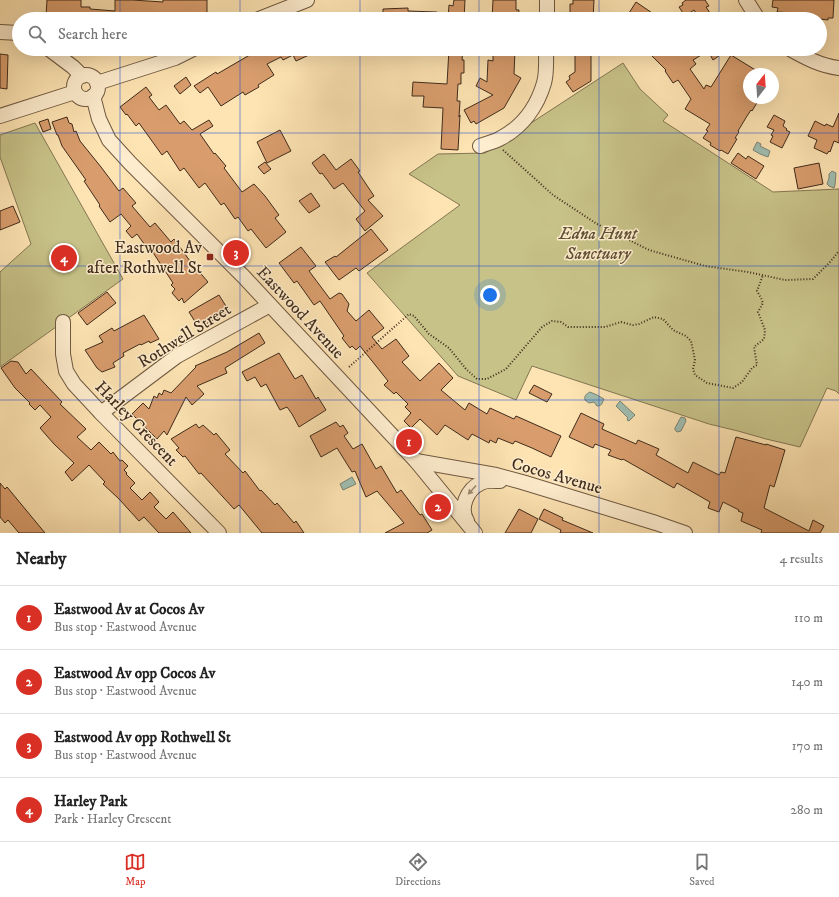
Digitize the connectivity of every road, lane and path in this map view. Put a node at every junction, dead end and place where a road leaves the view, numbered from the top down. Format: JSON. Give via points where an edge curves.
{"nodes":[{"id":1,"x":307,"y":0,"type":"edge"},
{"id":2,"x":547,"y":0,"type":"edge"},
{"id":3,"x":746,"y":0,"type":"edge"},
{"id":4,"x":277,"y":12,"type":"edge"},
{"id":5,"x":547,"y":12,"type":"edge"},
{"id":6,"x":754,"y":12,"type":"edge"},
{"id":7,"x":0,"y":32,"type":"edge"},
{"id":8,"x":12,"y":33,"type":"edge"},
{"id":9,"x":58,"y":56,"type":"edge"},
{"id":10,"x":179,"y":56,"type":"edge"},
{"id":11,"x":546,"y":56,"type":"edge"},
{"id":12,"x":803,"y":56,"type":"edge"},
{"id":13,"x":839,"y":68,"type":"edge"},
{"id":14,"x":82,"y":76,"type":"junction"},
{"id":15,"x":95,"y":90,"type":"junction"},
{"id":16,"x":75,"y":92,"type":"junction"},
{"id":17,"x":0,"y":116,"type":"edge"},
{"id":18,"x":487,"y":143,"type":"joint"},
{"id":19,"x":839,"y":251,"type":"edge"},
{"id":20,"x":763,"y":275,"type":"junction"},
{"id":21,"x":270,"y":304,"type":"junction"},
{"id":22,"x":63,"y":322,"type":"dead end"},
{"id":23,"x":349,"y":366,"type":"dead end"},
{"id":24,"x":101,"y":413,"type":"junction"},
{"id":25,"x":416,"y":462,"type":"junction"},
{"id":26,"x":522,"y":482,"type":"junction"},
{"id":27,"x":472,"y":529,"type":"edge"},
{"id":28,"x":219,"y":533,"type":"edge"},
{"id":29,"x":685,"y":533,"type":"edge"}],
"edges":[{"from":1,"to":4,"type":"street"},
{"from":2,"to":5,"type":"street"},
{"from":3,"to":6,"type":"street"},
{"from":7,"to":8,"type":"street"},
{"from":9,"to":14,"type":"street"},
{"from":10,"to":15,"type":"street"},
{"from":11,"to":18,"type":"street","via":[[544,82],[530,114],[500,139]]},
{"from":12,"to":13,"type":"street","via":[[829,67]]},
{"from":14,"to":15,"type":"street","via":[[93,78]]},
{"from":14,"to":16,"type":"street","via":[[74,84]]},
{"from":15,"to":16,"type":"street","via":[[86,98]]},
{"from":15,"to":21,"type":"street","name":"Eastwood Avenue","via":[[99,119],[109,140]]},
{"from":16,"to":17,"type":"street"},
{"from":18,"to":20,"type":"path","via":[[553,195],[597,224],[630,241],[650,250],[705,266]]},
{"from":19,"to":20,"type":"path","via":[[813,279],[785,280]]},
{"from":20,"to":23,"type":"path","via":[[757,291],[763,303],[758,312],[765,330],[764,339],[754,348],[757,365],[742,382],[732,388],[707,383],[695,375],[691,342],[663,319],[654,317],[639,324],[621,322],[605,328],[568,327],[561,322],[552,321],[542,327],[506,369],[487,380],[477,379],[449,348],[429,334],[414,316],[409,314]]},
{"from":21,"to":24,"type":"street","name":"Rothwell Street","via":[[177,356]]},
{"from":21,"to":25,"type":"street","name":"Eastwood Avenue"},
{"from":22,"to":24,"type":"street","name":"Harley Crescent","via":[[66,371],[74,384]]},
{"from":24,"to":28,"type":"street","name":"Harley Crescent"},
{"from":25,"to":26,"type":"street","name":"Cocos Avenue"},
{"from":25,"to":27,"type":"street","name":"Eastwood Avenue"},
{"from":26,"to":27,"type":"street","one_way":true,"via":[[488,481],[474,487],[463,509],[464,517]]},
{"from":26,"to":29,"type":"street","name":"Cocos Avenue"}]}
